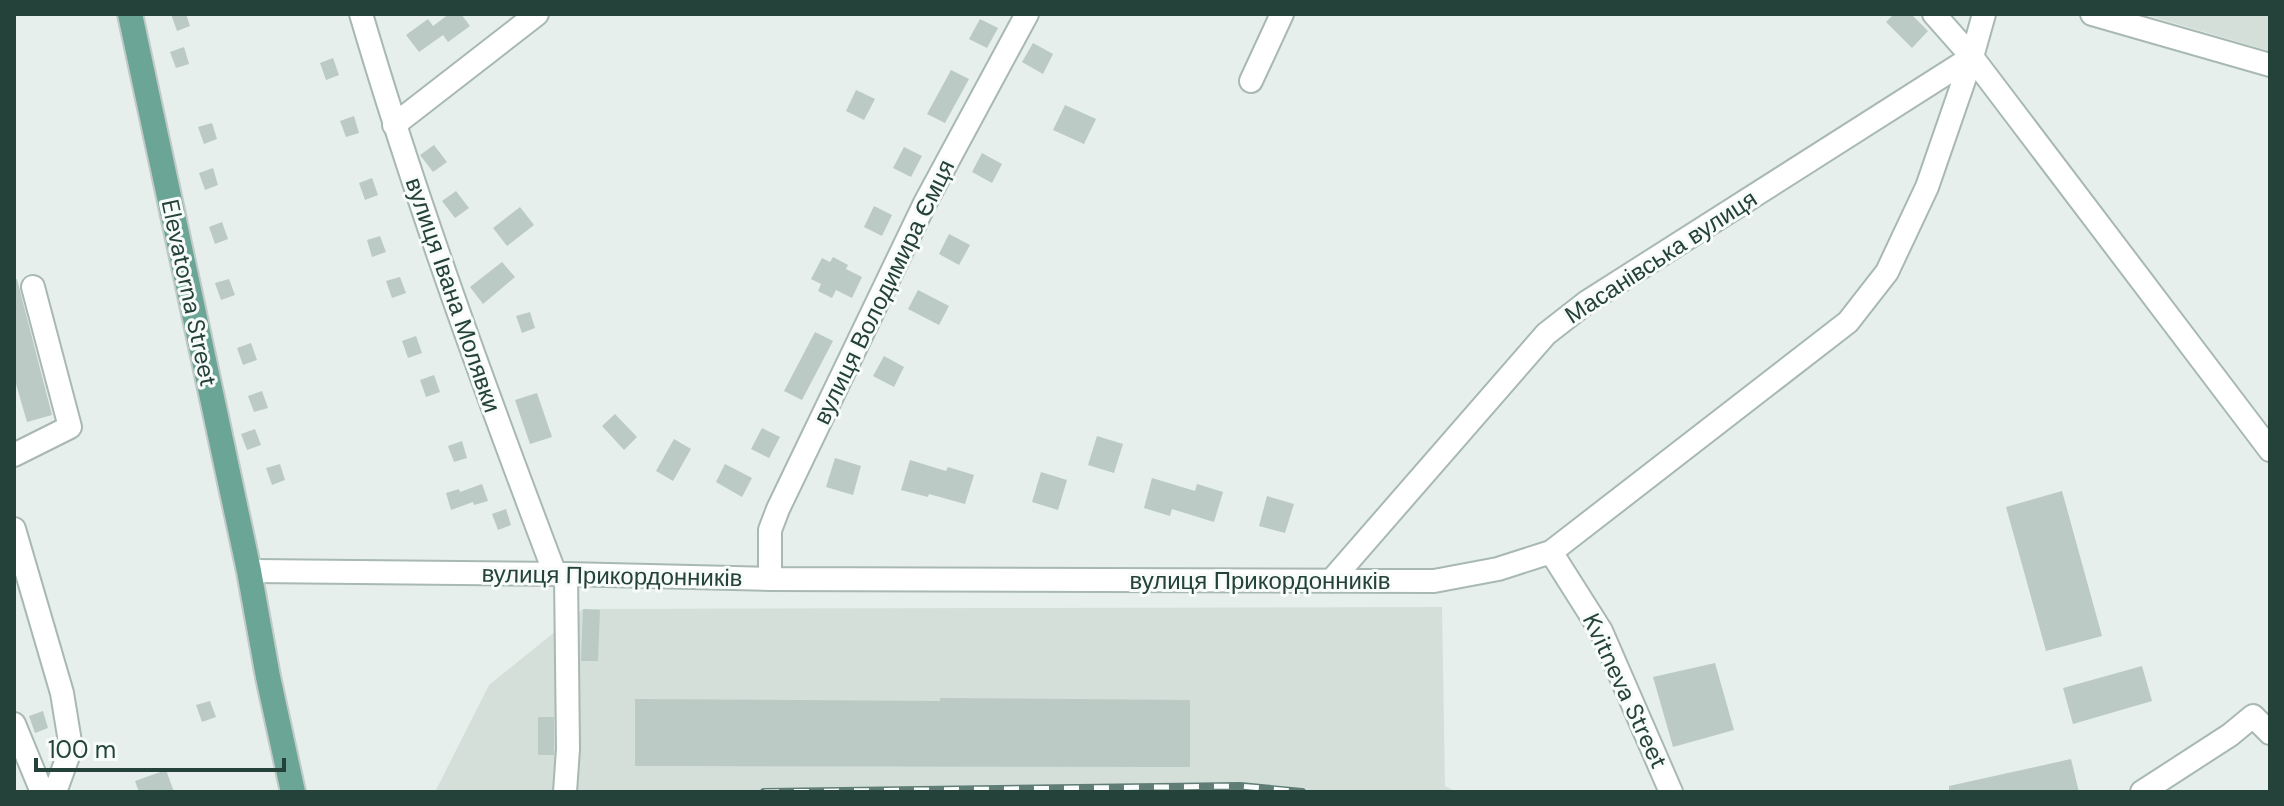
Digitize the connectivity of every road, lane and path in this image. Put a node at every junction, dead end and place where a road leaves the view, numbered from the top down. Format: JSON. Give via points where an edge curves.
{"nodes":[{"id":1,"x":130,"y":14,"type":"edge"},
{"id":2,"x":361,"y":14,"type":"edge"},
{"id":3,"x":537,"y":14,"type":"edge"},
{"id":4,"x":1027,"y":14,"type":"edge"},
{"id":5,"x":1282,"y":14,"type":"edge"},
{"id":6,"x":1934,"y":14,"type":"edge"},
{"id":7,"x":1984,"y":14,"type":"edge"},
{"id":8,"x":2092,"y":14,"type":"edge"},
{"id":9,"x":1972,"y":57,"type":"junction"},
{"id":10,"x":2270,"y":65,"type":"edge"},
{"id":11,"x":1251,"y":81,"type":"dead end"},
{"id":12,"x":394,"y":125,"type":"junction"},
{"id":13,"x":33,"y":287,"type":"dead end"},
{"id":14,"x":2270,"y":450,"type":"edge"},
{"id":15,"x":14,"y":455,"type":"edge"},
{"id":16,"x":14,"y":529,"type":"edge"},
{"id":17,"x":1551,"y":552,"type":"junction"},
{"id":18,"x":249,"y":571,"type":"junction"},
{"id":19,"x":560,"y":574,"type":"junction"},
{"id":20,"x":770,"y":579,"type":"junction"},
{"id":21,"x":1331,"y":581,"type":"junction"},
{"id":22,"x":14,"y":724,"type":"edge"},
{"id":23,"x":2270,"y":733,"type":"edge"},
{"id":24,"x":42,"y":792,"type":"edge"},
{"id":25,"x":55,"y":792,"type":"edge"},
{"id":26,"x":293,"y":792,"type":"edge"},
{"id":27,"x":565,"y":792,"type":"edge"},
{"id":28,"x":1671,"y":792,"type":"edge"},
{"id":29,"x":2142,"y":792,"type":"edge"}],
"edges":[{"from":1,"to":18,"type":"main road","name":"Elevatorna Street"},
{"from":2,"to":12,"type":"street","name":"вулиця Івана Молявки"},
{"from":3,"to":12,"type":"street"},
{"from":4,"to":20,"type":"street","name":"вулиця Володимира Ємця","via":[[925,203],[778,509],[770,530]]},
{"from":5,"to":11,"type":"street"},
{"from":6,"to":9,"type":"street"},
{"from":7,"to":9,"type":"street","name":"вулиця Прикордонників"},
{"from":8,"to":10,"type":"street"},
{"from":9,"to":14,"type":"street"},
{"from":9,"to":17,"type":"street","name":"вулиця Прикордонників","via":[[1927,187],[1887,272],[1848,322]]},
{"from":9,"to":21,"type":"street","name":"Масанівська вулиця","via":[[1587,302],[1546,334]]},
{"from":12,"to":19,"type":"street","name":"вулиця Івана Молявки","via":[[489,398]]},
{"from":13,"to":15,"type":"street","via":[[70,427]]},
{"from":16,"to":25,"type":"street","via":[[62,693],[71,748]]},
{"from":17,"to":21,"type":"street","name":"вулиця Прикордонників","via":[[1434,581]]},
{"from":17,"to":28,"type":"street","name":"Kvitneva Street","via":[[1601,631]]},
{"from":18,"to":19,"type":"street","name":"вулиця Прикордонників"},
{"from":18,"to":26,"type":"main road","name":"Elevatorna Street"},
{"from":19,"to":20,"type":"street","name":"вулиця Прикордонників"},
{"from":19,"to":27,"type":"street","name":"вулиця Івана Молявки"},
{"from":20,"to":21,"type":"street","name":"вулиця Прикордонників"},
{"from":22,"to":24,"type":"street"},
{"from":23,"to":29,"type":"street","via":[[2253,716]]}]}
